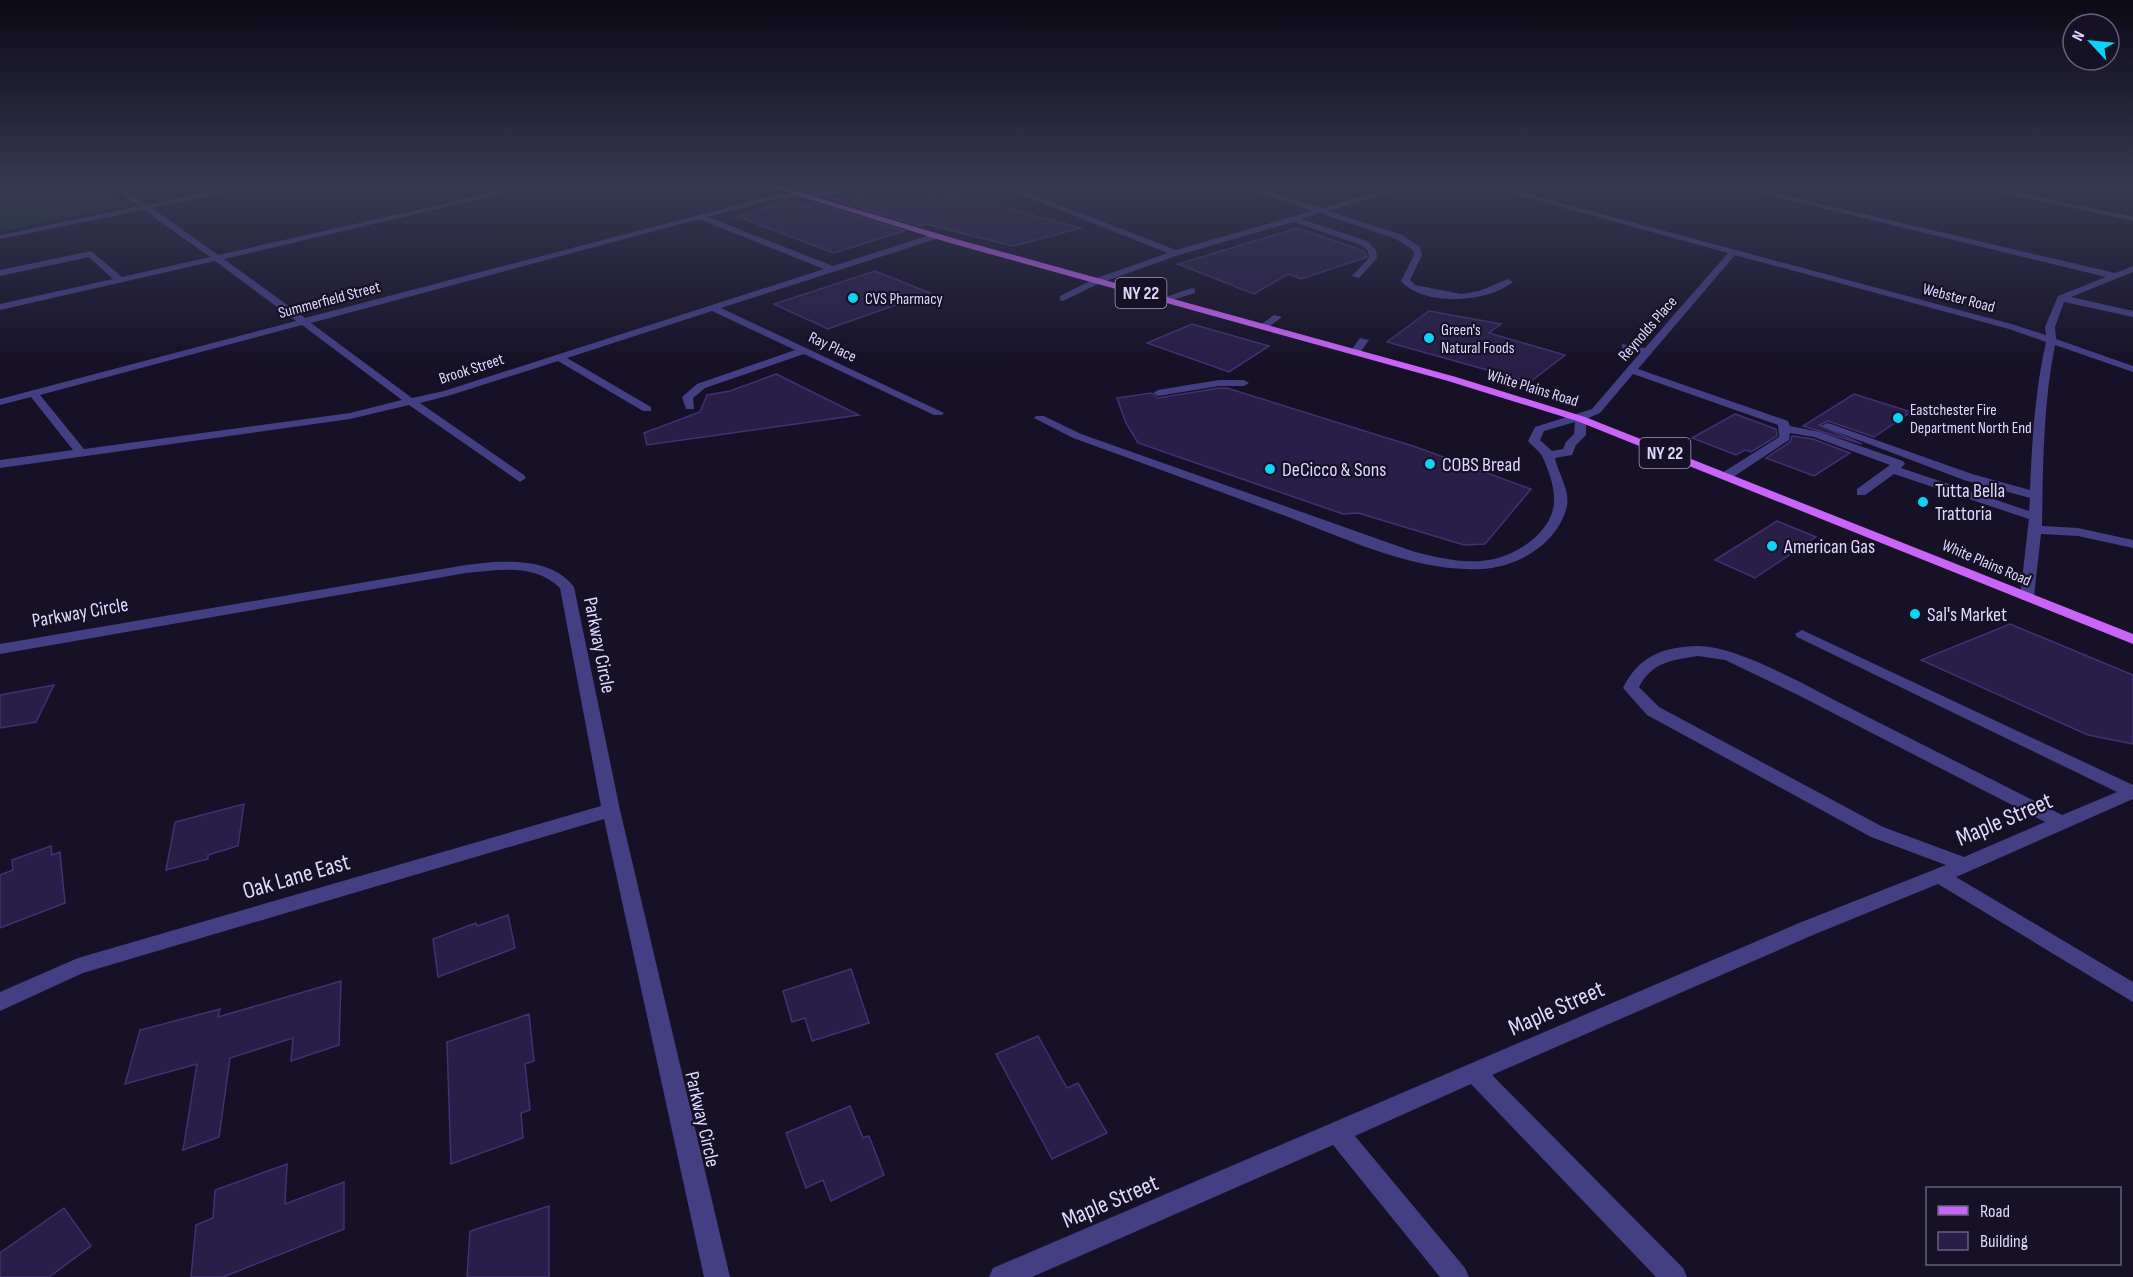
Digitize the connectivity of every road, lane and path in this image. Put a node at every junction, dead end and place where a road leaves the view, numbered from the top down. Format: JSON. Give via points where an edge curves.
{"nodes":[{"id":1,"x":195,"y":244,"type":"edge"},
{"id":2,"x":278,"y":244,"type":"edge"},
{"id":3,"x":599,"y":244,"type":"edge"},
{"id":4,"x":768,"y":244,"type":"edge"},
{"id":5,"x":912,"y":244,"type":"edge"},
{"id":6,"x":963,"y":244,"type":"edge"},
{"id":7,"x":1152,"y":244,"type":"edge"},
{"id":8,"x":1208,"y":244,"type":"edge"},
{"id":9,"x":1365,"y":244,"type":"edge"},
{"id":10,"x":1407,"y":244,"type":"edge"},
{"id":11,"x":1702,"y":244,"type":"edge"},
{"id":12,"x":1978,"y":244,"type":"edge"},
{"id":13,"x":1733,"y":252,"type":"junction"},
{"id":14,"x":1176,"y":253,"type":"junction"},
{"id":15,"x":215,"y":258,"type":"junction"},
{"id":16,"x":832,"y":269,"type":"junction"},
{"id":17,"x":2133,"y":269,"type":"edge"},
{"id":18,"x":0,"y":273,"type":"edge"},
{"id":19,"x":1356,"y":276,"type":"dead end"},
{"id":20,"x":2115,"y":276,"type":"junction"},
{"id":21,"x":120,"y":280,"type":"junction"},
{"id":22,"x":1097,"y":281,"type":"junction"},
{"id":23,"x":1508,"y":282,"type":"dead end"},
{"id":24,"x":1192,"y":291,"type":"dead end"},
{"id":25,"x":1063,"y":298,"type":"dead end"},
{"id":26,"x":2061,"y":298,"type":"junction"},
{"id":27,"x":1165,"y":299,"type":"junction"},
{"id":28,"x":0,"y":307,"type":"edge"},
{"id":29,"x":714,"y":308,"type":"junction"},
{"id":30,"x":2133,"y":314,"type":"edge"},
{"id":31,"x":1277,"y":317,"type":"dead end"},
{"id":32,"x":304,"y":321,"type":"junction"},
{"id":33,"x":1263,"y":327,"type":"junction"},
{"id":34,"x":2051,"y":339,"type":"junction"},
{"id":35,"x":1364,"y":340,"type":"dead end"},
{"id":36,"x":1626,"y":346,"type":"dead end"},
{"id":37,"x":805,"y":350,"type":"junction"},
{"id":38,"x":2049,"y":351,"type":"junction"},
{"id":39,"x":1355,"y":352,"type":"junction"},
{"id":40,"x":1648,"y":352,"type":"junction"},
{"id":41,"x":560,"y":357,"type":"junction"},
{"id":42,"x":2113,"y":363,"type":"junction"},
{"id":43,"x":2133,"y":369,"type":"edge"},
{"id":44,"x":1632,"y":370,"type":"junction"},
{"id":45,"x":1244,"y":383,"type":"dead end"},
{"id":46,"x":33,"y":393,"type":"junction"},
{"id":47,"x":1158,"y":393,"type":"dead end"},
{"id":48,"x":0,"y":402,"type":"edge"},
{"id":49,"x":414,"y":403,"type":"junction"},
{"id":50,"x":690,"y":407,"type":"dead end"},
{"id":51,"x":647,"y":409,"type":"dead end"},
{"id":52,"x":938,"y":413,"type":"dead end"},
{"id":53,"x":1040,"y":418,"type":"dead end"},
{"id":54,"x":1581,"y":419,"type":"junction"},
{"id":55,"x":1827,"y":426,"type":"dead end"},
{"id":56,"x":1785,"y":429,"type":"junction"},
{"id":57,"x":81,"y":453,"type":"junction"},
{"id":58,"x":1549,"y":455,"type":"junction"},
{"id":59,"x":0,"y":464,"type":"edge"},
{"id":60,"x":1892,"y":469,"type":"junction"},
{"id":61,"x":1726,"y":476,"type":"junction"},
{"id":62,"x":520,"y":478,"type":"dead end"},
{"id":63,"x":1861,"y":492,"type":"dead end"},
{"id":64,"x":2037,"y":496,"type":"junction"},
{"id":65,"x":2035,"y":524,"type":"junction"},
{"id":66,"x":2133,"y":544,"type":"edge"},
{"id":67,"x":2027,"y":597,"type":"junction"},
{"id":68,"x":1802,"y":634,"type":"dead end"},
{"id":69,"x":2133,"y":639,"type":"edge"},
{"id":70,"x":0,"y":649,"type":"edge"},
{"id":71,"x":2133,"y":792,"type":"edge"},
{"id":72,"x":611,"y":810,"type":"junction"},
{"id":73,"x":2062,"y":823,"type":"junction"},
{"id":74,"x":1965,"y":865,"type":"junction"},
{"id":75,"x":1939,"y":876,"type":"junction"},
{"id":76,"x":2133,"y":993,"type":"edge"},
{"id":77,"x":0,"y":1002,"type":"edge"},
{"id":78,"x":1475,"y":1073,"type":"junction"},
{"id":79,"x":1337,"y":1132,"type":"junction"},
{"id":80,"x":717,"y":1277,"type":"edge"},
{"id":81,"x":1002,"y":1277,"type":"edge"},
{"id":82,"x":1456,"y":1277,"type":"edge"},
{"id":83,"x":1674,"y":1277,"type":"edge"}],
"edges":[{"from":1,"to":15,"type":"street"},
{"from":2,"to":15,"type":"street"},
{"from":3,"to":32,"type":"street","name":"Summerfield Street"},
{"from":4,"to":16,"type":"street"},
{"from":5,"to":16,"type":"street","name":"Brook Street"},
{"from":6,"to":22,"type":"main road","name":"White Plains Road","number":"NY 22"},
{"from":7,"to":14,"type":"street"},
{"from":8,"to":14,"type":"street"},
{"from":9,"to":19,"type":"street","via":[[1372,250],[1373,258]]},
{"from":10,"to":23,"type":"street","via":[[1417,249],[1418,255],[1405,281],[1412,287],[1467,298],[1481,296]]},
{"from":11,"to":13,"type":"street","name":"Webster Road"},
{"from":12,"to":20,"type":"street"},
{"from":13,"to":34,"type":"street","name":"Webster Road"},
{"from":13,"to":40,"type":"street","name":"Reynolds Place"},
{"from":14,"to":22,"type":"street"},
{"from":15,"to":21,"type":"street"},
{"from":15,"to":32,"type":"street"},
{"from":16,"to":29,"type":"street","name":"Brook Street"},
{"from":17,"to":20,"type":"street"},
{"from":18,"to":21,"type":"street","via":[[91,254]]},
{"from":20,"to":26,"type":"street"},
{"from":21,"to":28,"type":"street"},
{"from":22,"to":25,"type":"street"},
{"from":22,"to":27,"type":"main road","name":"White Plains Road","number":"NY 22"},
{"from":24,"to":27,"type":"street"},
{"from":26,"to":30,"type":"street"},
{"from":26,"to":34,"type":"street","via":[[2052,319]]},
{"from":27,"to":33,"type":"main road","name":"White Plains Road","number":"NY 22"},
{"from":29,"to":37,"type":"street","name":"Ray Place"},
{"from":29,"to":41,"type":"street","name":"Brook Street"},
{"from":31,"to":33,"type":"street"},
{"from":32,"to":46,"type":"street","name":"Summerfield Street"},
{"from":32,"to":49,"type":"street"},
{"from":33,"to":39,"type":"main road","name":"White Plains Road","number":"NY 22"},
{"from":34,"to":38,"type":"street"},
{"from":34,"to":42,"type":"street","name":"Webster Road"},
{"from":35,"to":39,"type":"street"},
{"from":36,"to":40,"type":"street"},
{"from":37,"to":50,"type":"street","via":[[701,386],[687,397]]},
{"from":37,"to":52,"type":"street","name":"Ray Place"},
{"from":38,"to":42,"type":"street","name":"Webster Road"},
{"from":38,"to":64,"type":"street","via":[[2038,438]]},
{"from":39,"to":54,"type":"main road","name":"White Plains Road","number":"NY 22"},
{"from":40,"to":44,"type":"street","name":"Reynolds Place"},
{"from":41,"to":49,"type":"street","name":"Brook Street"},
{"from":41,"to":51,"type":"street"},
{"from":42,"to":43,"type":"street","name":"Webster Road"},
{"from":44,"to":54,"type":"street","name":"Reynolds Place","via":[[1596,411]]},
{"from":44,"to":56,"type":"street","via":[[1784,423]]},
{"from":45,"to":47,"type":"street","via":[[1218,383]]},
{"from":46,"to":48,"type":"street","name":"Summerfield Street"},
{"from":46,"to":57,"type":"street"},
{"from":49,"to":57,"type":"street","name":"Brook Street","via":[[350,416]]},
{"from":49,"to":62,"type":"street"},
{"from":53,"to":58,"type":"street","name":"Reynolds Place","via":[[1077,436],[1354,536],[1410,554],[1480,565],[1508,561],[1548,531],[1562,498],[1550,470]]},
{"from":54,"to":58,"type":"street","name":"Reynolds Place","via":[[1580,435],[1568,452]]},
{"from":54,"to":58,"type":"street","name":"Reynolds Place","via":[[1539,429],[1534,441]]},
{"from":54,"to":61,"type":"main road","name":"White Plains Road","number":"NY 22"},
{"from":55,"to":64,"type":"street","via":[[1968,477]]},
{"from":56,"to":60,"type":"street","via":[[1816,434],[1899,464]]},
{"from":56,"to":61,"type":"street","via":[[1785,438]]},
{"from":57,"to":59,"type":"street","name":"Brook Street"},
{"from":60,"to":63,"type":"street"},
{"from":60,"to":65,"type":"street"},
{"from":61,"to":67,"type":"main road","name":"White Plains Road","number":"NY 22"},
{"from":64,"to":65,"type":"street"},
{"from":65,"to":66,"type":"street"},
{"from":65,"to":67,"type":"street"},
{"from":67,"to":69,"type":"main road","name":"White Plains Road","number":"NY 22"},
{"from":68,"to":71,"type":"street"},
{"from":70,"to":72,"type":"street","name":"Parkway Circle","via":[[466,569],[530,567],[558,576],[567,587]]},
{"from":71,"to":73,"type":"street","name":"Maple Street"},
{"from":72,"to":77,"type":"street","name":"Oak Lane East","via":[[78,966]]},
{"from":72,"to":80,"type":"street","name":"Parkway Circle"},
{"from":73,"to":74,"type":"street","name":"Maple Street"},
{"from":73,"to":74,"type":"street","via":[[1729,656],[1698,651],[1660,657],[1639,672],[1631,688],[1653,711],[1877,832]]},
{"from":74,"to":75,"type":"street","name":"Maple Street"},
{"from":75,"to":76,"type":"street"},
{"from":75,"to":78,"type":"street","name":"Maple Street","via":[[1806,929]]},
{"from":78,"to":79,"type":"street","name":"Maple Street"},
{"from":78,"to":83,"type":"street"},
{"from":79,"to":81,"type":"street","name":"Maple Street"},
{"from":79,"to":82,"type":"street"}]}
